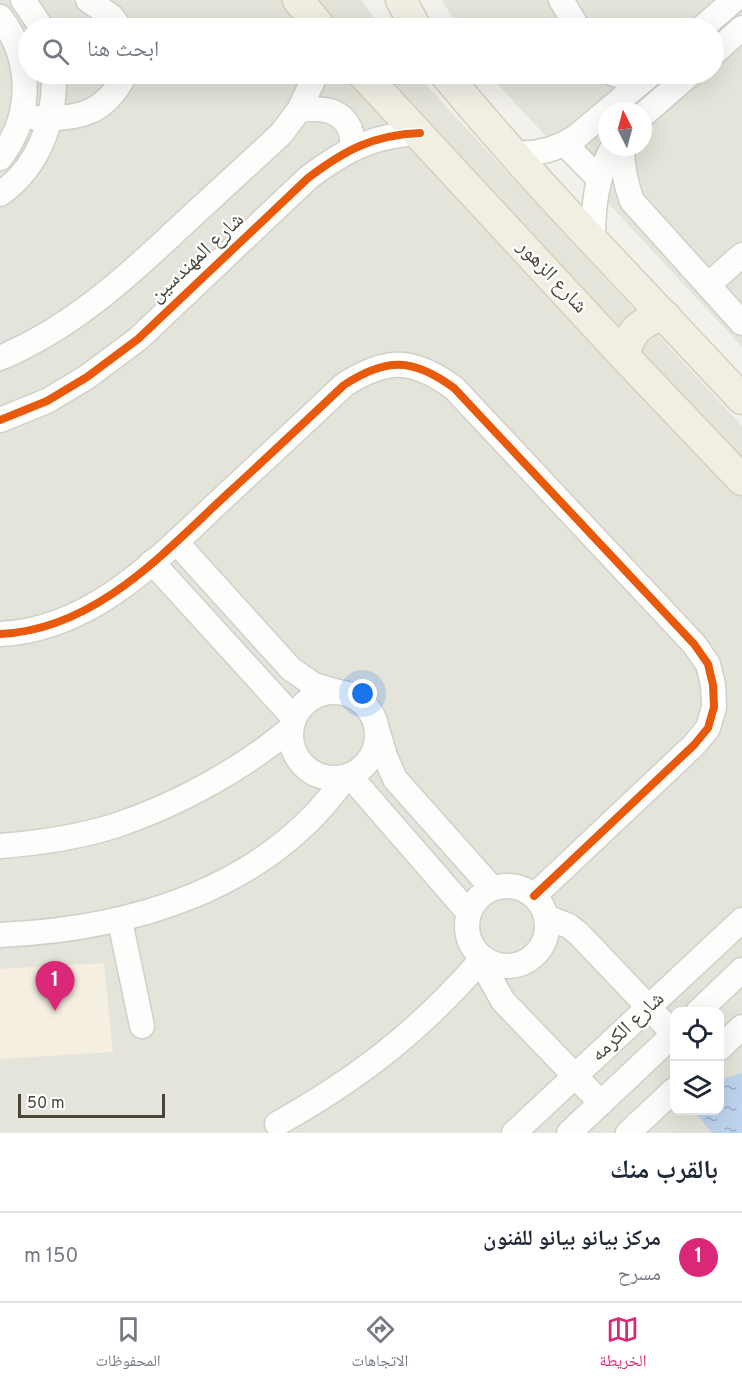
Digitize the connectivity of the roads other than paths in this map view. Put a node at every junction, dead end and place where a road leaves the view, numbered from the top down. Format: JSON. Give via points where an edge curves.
{"nodes":[{"id":1,"x":22,"y":0,"type":"edge"},
{"id":2,"x":88,"y":0,"type":"edge"},
{"id":3,"x":298,"y":0,"type":"edge"},
{"id":4,"x":401,"y":0,"type":"edge"},
{"id":5,"x":561,"y":0,"type":"edge"},
{"id":6,"x":734,"y":0,"type":"edge"},
{"id":7,"x":0,"y":17,"type":"edge"},
{"id":8,"x":35,"y":18,"type":"edge"},
{"id":9,"x":112,"y":18,"type":"edge"},
{"id":10,"x":313,"y":18,"type":"edge"},
{"id":11,"x":411,"y":18,"type":"edge"},
{"id":12,"x":572,"y":18,"type":"edge"},
{"id":13,"x":713,"y":18,"type":"edge"},
{"id":14,"x":742,"y":28,"type":"edge"},
{"id":15,"x":724,"y":44,"type":"edge"},
{"id":16,"x":18,"y":50,"type":"edge"},
{"id":17,"x":24,"y":84,"type":"edge"},
{"id":18,"x":54,"y":84,"type":"edge"},
{"id":19,"x":120,"y":84,"type":"edge"},
{"id":20,"x":311,"y":84,"type":"edge"},
{"id":21,"x":373,"y":84,"type":"edge"},
{"id":22,"x":452,"y":84,"type":"edge"},
{"id":23,"x":638,"y":84,"type":"edge"},
{"id":24,"x":648,"y":84,"type":"edge"},
{"id":25,"x":678,"y":84,"type":"edge"},
{"id":26,"x":649,"y":102,"type":"edge"},
{"id":27,"x":652,"y":106,"type":"edge"},
{"id":28,"x":299,"y":110,"type":"junction"},
{"id":29,"x":21,"y":118,"type":"junction"},
{"id":30,"x":51,"y":119,"type":"junction"},
{"id":31,"x":420,"y":133,"type":"junction"},
{"id":32,"x":565,"y":144,"type":"junction"},
{"id":33,"x":353,"y":148,"type":"junction"},
{"id":34,"x":514,"y":153,"type":"junction"},
{"id":35,"x":608,"y":156,"type":"edge"},
{"id":36,"x":622,"y":156,"type":"edge"},
{"id":37,"x":0,"y":158,"type":"edge"},
{"id":38,"x":599,"y":180,"type":"junction"},
{"id":39,"x":0,"y":194,"type":"edge"},
{"id":40,"x":593,"y":240,"type":"junction"},
{"id":41,"x":742,"y":255,"type":"edge"},
{"id":42,"x":708,"y":285,"type":"junction"},
{"id":43,"x":665,"y":316,"type":"junction"},
{"id":44,"x":742,"y":322,"type":"edge"},
{"id":45,"x":625,"y":357,"type":"junction"},
{"id":46,"x":0,"y":358,"type":"edge"},
{"id":47,"x":742,"y":399,"type":"edge"},
{"id":48,"x":0,"y":420,"type":"edge"},
{"id":49,"x":742,"y":480,"type":"edge"},
{"id":50,"x":176,"y":543,"type":"junction"},
{"id":51,"x":152,"y":562,"type":"junction"},
{"id":52,"x":0,"y":634,"type":"edge"},
{"id":53,"x":341,"y":692,"type":"junction"},
{"id":54,"x":292,"y":723,"type":"junction"},
{"id":55,"x":378,"y":731,"type":"junction"},
{"id":56,"x":347,"y":777,"type":"junction"},
{"id":57,"x":0,"y":846,"type":"edge"},
{"id":58,"x":492,"y":888,"type":"junction"},
{"id":59,"x":534,"y":896,"type":"junction"},
{"id":60,"x":468,"y":912,"type":"junction"},
{"id":61,"x":546,"y":917,"type":"junction"},
{"id":62,"x":742,"y":920,"type":"edge"},
{"id":63,"x":120,"y":921,"type":"junction"},
{"id":64,"x":0,"y":935,"type":"edge"},
{"id":65,"x":484,"y":960,"type":"junction"},
{"id":66,"x":742,"y":970,"type":"edge"},
{"id":67,"x":649,"y":1007,"type":"junction"},
{"id":68,"x":702,"y":1007,"type":"edge"},
{"id":69,"x":142,"y":1026,"type":"dead end"},
{"id":70,"x":742,"y":1027,"type":"edge"},
{"id":71,"x":670,"y":1030,"type":"edge"},
{"id":72,"x":670,"y":1038,"type":"edge"},
{"id":73,"x":724,"y":1046,"type":"edge"},
{"id":74,"x":724,"y":1051,"type":"edge"},
{"id":75,"x":742,"y":1054,"type":"edge"},
{"id":76,"x":576,"y":1075,"type":"junction"},
{"id":77,"x":670,"y":1095,"type":"edge"},
{"id":78,"x":601,"y":1103,"type":"junction"},
{"id":79,"x":277,"y":1124,"type":"dead end"},
{"id":80,"x":514,"y":1133,"type":"edge"},
{"id":81,"x":569,"y":1133,"type":"edge"},
{"id":82,"x":628,"y":1133,"type":"edge"}],
"edges":[{"from":1,"to":8,"type":"street"},
{"from":2,"to":9,"type":"street"},
{"from":3,"to":10,"type":"main road"},
{"from":4,"to":11,"type":"main road"},
{"from":5,"to":12,"type":"street"},
{"from":6,"to":13,"type":"street"},
{"from":7,"to":16,"type":"street"},
{"from":14,"to":15,"type":"street"},
{"from":17,"to":29,"type":"street"},
{"from":18,"to":30,"type":"street"},
{"from":19,"to":30,"type":"street","via":[[91,112]]},
{"from":20,"to":28,"type":"street","name":"شارع المهندسين"},
{"from":21,"to":31,"type":"main road","name":"شارع الزهور"},
{"from":22,"to":34,"type":"main road"},
{"from":23,"to":32,"type":"street"},
{"from":24,"to":26,"type":"street"},
{"from":25,"to":27,"type":"street"},
{"from":28,"to":33,"type":"street","via":[[319,108],[338,114],[350,129]]},
{"from":28,"to":46,"type":"street","name":"شارع المهندسين","via":[[281,134],[127,277],[80,315]]},
{"from":29,"to":30,"type":"street"},
{"from":29,"to":37,"type":"street"},
{"from":30,"to":39,"type":"street","via":[[42,145],[27,168]]},
{"from":31,"to":33,"type":"street","name":"شارع المهندسين","via":[[395,134]]},
{"from":31,"to":45,"type":"main road","name":"شارع الزهور"},
{"from":32,"to":34,"type":"street","via":[[540,153]]},
{"from":32,"to":38,"type":"street"},
{"from":33,"to":48,"type":"street","name":"شارع المهندسين","via":[[308,178],[138,339],[47,401]]},
{"from":34,"to":40,"type":"main road"},
{"from":35,"to":38,"type":"street"},
{"from":36,"to":42,"type":"street","via":[[632,201]]},
{"from":38,"to":40,"type":"street"},
{"from":40,"to":43,"type":"main road"},
{"from":41,"to":42,"type":"street"},
{"from":42,"to":44,"type":"street"},
{"from":43,"to":45,"type":"main road","via":[[637,328]]},
{"from":43,"to":47,"type":"main road"},
{"from":45,"to":49,"type":"main road","name":"شارع الزهور"},
{"from":50,"to":51,"type":"street"},
{"from":50,"to":53,"type":"street","via":[[291,669],[314,685]]},
{"from":50,"to":59,"type":"street","via":[[344,385],[364,372],[388,365],[412,366],[435,374],[454,388],[694,644],[708,664],[714,685],[714,707],[708,728],[694,745]]},
{"from":51,"to":52,"type":"street","via":[[108,597],[69,618],[37,629]]},
{"from":51,"to":54,"type":"street"},
{"from":53,"to":54,"type":"street","via":[[313,697]]},
{"from":53,"to":55,"type":"street","via":[[366,705]]},
{"from":54,"to":56,"type":"street","via":[[291,742],[304,767],[330,779]]},
{"from":54,"to":57,"type":"street","via":[[256,756],[225,775],[128,821],[67,837]]},
{"from":55,"to":56,"type":"street","via":[[376,750],[366,766]]},
{"from":55,"to":58,"type":"street","via":[[395,778]]},
{"from":56,"to":60,"type":"street"},
{"from":56,"to":63,"type":"street","via":[[309,822],[276,851],[204,890]]},
{"from":58,"to":59,"type":"street","via":[[521,888]]},
{"from":58,"to":60,"type":"street"},
{"from":59,"to":61,"type":"street"},
{"from":60,"to":65,"type":"street","via":[[466,930],[471,946]]},
{"from":61,"to":65,"type":"street","via":[[547,933],[542,947],[531,959],[517,966],[501,967]]},
{"from":61,"to":67,"type":"street","via":[[579,934]]},
{"from":62,"to":67,"type":"street","name":"شارع الكرمه"},
{"from":63,"to":64,"type":"street"},
{"from":63,"to":69,"type":"street"},
{"from":65,"to":76,"type":"street","via":[[503,1001]]},
{"from":65,"to":79,"type":"street","via":[[403,1040],[342,1085]]},
{"from":66,"to":68,"type":"street","name":"شارع الكرمه"},
{"from":67,"to":71,"type":"street"},
{"from":67,"to":76,"type":"street","name":"شارع الكرمه"},
{"from":70,"to":73,"type":"street"},
{"from":72,"to":78,"type":"street","name":"شارع الكرمه"},
{"from":74,"to":75,"type":"street"},
{"from":76,"to":78,"type":"street"},
{"from":76,"to":80,"type":"street","name":"شارع الكرمه"},
{"from":77,"to":82,"type":"street"},
{"from":78,"to":81,"type":"street","name":"شارع الكرمه"}]}
